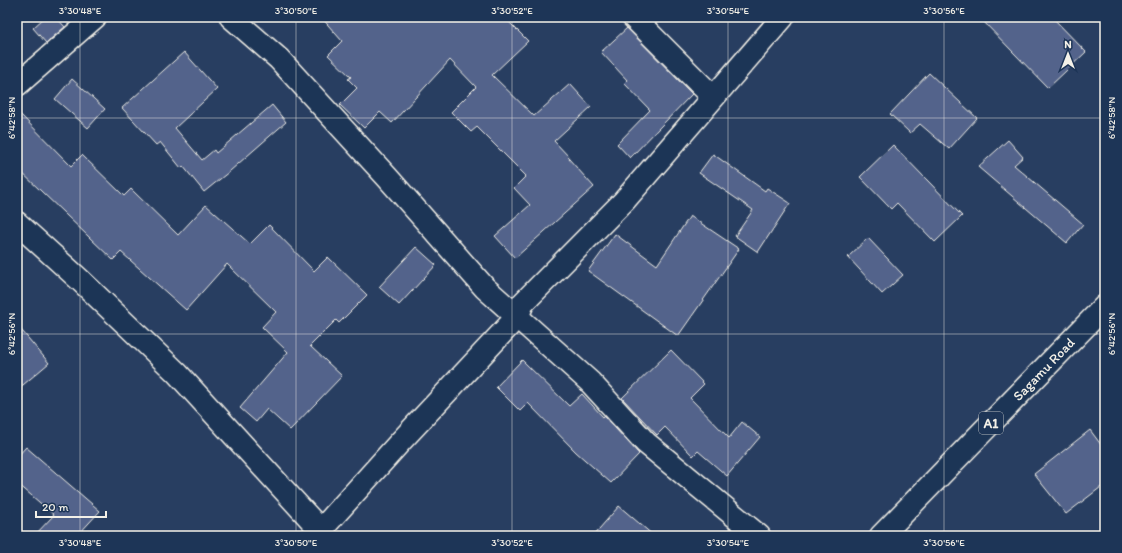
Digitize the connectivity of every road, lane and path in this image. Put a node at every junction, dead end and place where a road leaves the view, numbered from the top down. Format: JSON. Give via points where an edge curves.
{"nodes":[{"id":1,"x":95,"y":17,"type":"edge"},
{"id":2,"x":231,"y":17,"type":"edge"},
{"id":3,"x":633,"y":17,"type":"edge"},
{"id":4,"x":783,"y":17,"type":"edge"},
{"id":5,"x":17,"y":85,"type":"edge"},
{"id":6,"x":713,"y":97,"type":"junction"},
{"id":7,"x":17,"y":223,"type":"edge"},
{"id":8,"x":1105,"y":306,"type":"edge"},
{"id":9,"x":517,"y":317,"type":"junction"},
{"id":10,"x":324,"y":533,"type":"edge"},
{"id":11,"x":759,"y":536,"type":"edge"},
{"id":12,"x":882,"y":536,"type":"edge"}],
"edges":[{"from":1,"to":5,"type":"main road"},
{"from":2,"to":9,"type":"main road","via":[[279,59],[485,288]]},
{"from":3,"to":6,"type":"main road"},
{"from":4,"to":6,"type":"main road"},
{"from":6,"to":9,"type":"main road","via":[[624,201],[523,303]]},
{"from":7,"to":10,"type":"main road","via":[[177,373]]},
{"from":8,"to":12,"type":"main road","name":"Sagamu Road","number":"A1"},
{"from":9,"to":10,"type":"main road","via":[[401,441]]},
{"from":9,"to":11,"type":"main road","via":[[590,382],[646,442]]}]}
